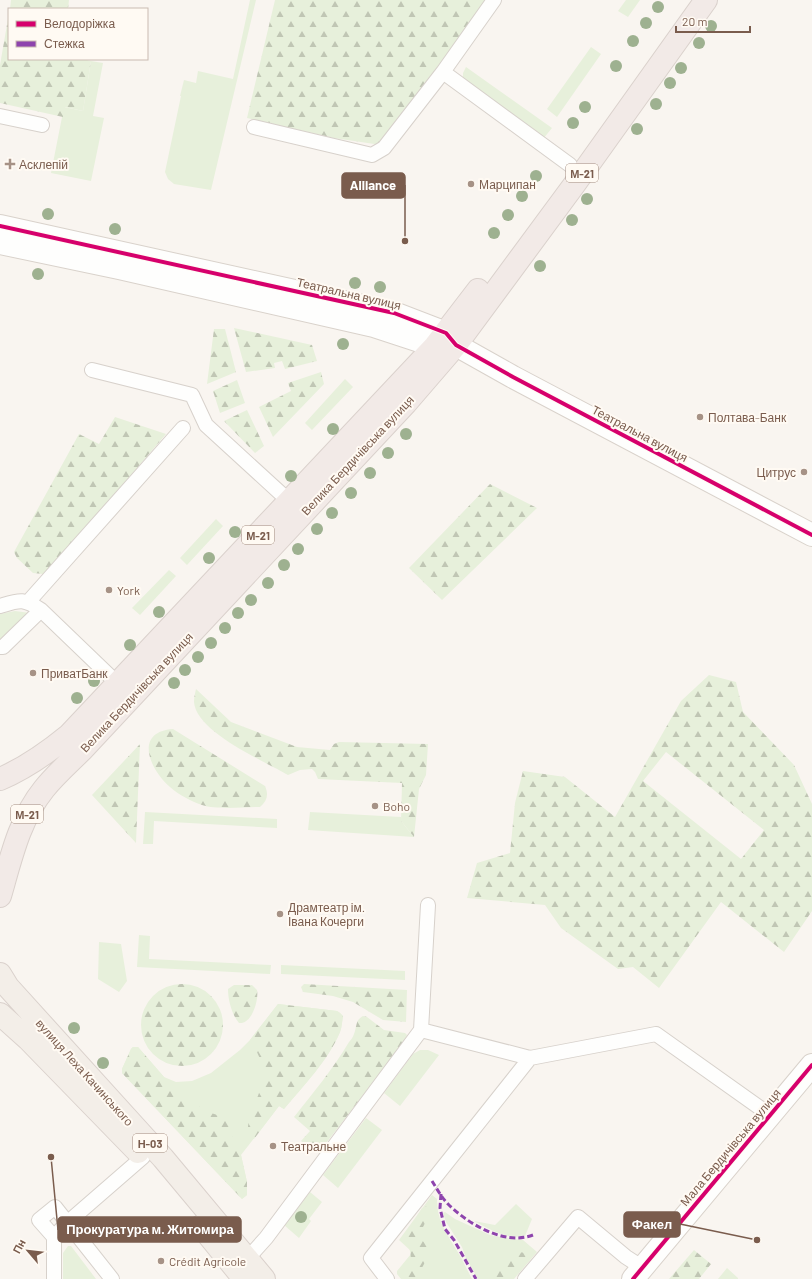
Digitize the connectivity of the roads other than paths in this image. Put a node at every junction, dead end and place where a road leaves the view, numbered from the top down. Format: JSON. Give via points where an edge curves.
{"nodes":[{"id":1,"x":494,"y":0,"type":"edge"},
{"id":2,"x":690,"y":0,"type":"edge"},
{"id":3,"x":706,"y":0,"type":"edge"},
{"id":4,"x":443,"y":72,"type":"junction"},
{"id":5,"x":0,"y":116,"type":"edge"},
{"id":6,"x":42,"y":125,"type":"dead end"},
{"id":7,"x":254,"y":127,"type":"dead end"},
{"id":8,"x":570,"y":165,"type":"junction"},
{"id":9,"x":0,"y":226,"type":"edge"},
{"id":10,"x":0,"y":243,"type":"edge"},
{"id":11,"x":446,"y":341,"type":"junction"},
{"id":12,"x":92,"y":370,"type":"dead end"},
{"id":13,"x":183,"y":428,"type":"dead end"},
{"id":14,"x":289,"y":501,"type":"junction"},
{"id":15,"x":812,"y":535,"type":"edge"},
{"id":16,"x":29,"y":601,"type":"junction"},
{"id":17,"x":0,"y":606,"type":"edge"},
{"id":18,"x":41,"y":610,"type":"junction"},
{"id":19,"x":0,"y":647,"type":"edge"},
{"id":20,"x":118,"y":684,"type":"junction"},
{"id":21,"x":0,"y":779,"type":"edge"},
{"id":22,"x":0,"y":895,"type":"edge"},
{"id":23,"x":428,"y":905,"type":"dead end"},
{"id":24,"x":0,"y":974,"type":"edge"},
{"id":25,"x":0,"y":1014,"type":"edge"},
{"id":26,"x":421,"y":1030,"type":"junction"},
{"id":27,"x":530,"y":1058,"type":"junction"},
{"id":28,"x":812,"y":1065,"type":"edge"},
{"id":29,"x":770,"y":1115,"type":"junction"},
{"id":30,"x":143,"y":1157,"type":"junction"},
{"id":31,"x":67,"y":1223,"type":"junction"},
{"id":32,"x":54,"y":1237,"type":"junction"},
{"id":33,"x":246,"y":1269,"type":"edge"},
{"id":34,"x":638,"y":1273,"type":"edge"},
{"id":35,"x":54,"y":1279,"type":"edge"},
{"id":36,"x":112,"y":1279,"type":"edge"},
{"id":37,"x":264,"y":1279,"type":"edge"},
{"id":38,"x":387,"y":1279,"type":"edge"},
{"id":39,"x":525,"y":1279,"type":"edge"}],
"edges":[{"from":1,"to":4,"type":"lane"},
{"from":2,"to":8,"type":"highway","name":"Велика Бердичівська вулиця","number":"М-21"},
{"from":3,"to":11,"type":"highway","name":"Велика Бердичівська вулиця","number":"М-21","via":[[569,191]]},
{"from":4,"to":7,"type":"lane","via":[[384,148],[372,154]]},
{"from":4,"to":8,"type":"lane"},
{"from":5,"to":6,"type":"lane"},
{"from":8,"to":11,"type":"highway","name":"Велика Бердичівська вулиця","number":"М-21"},
{"from":9,"to":11,"type":"street","name":"Театральна вулиця","via":[[382,309]]},
{"from":10,"to":11,"type":"street","name":"Театральна вулиця"},
{"from":11,"to":14,"type":"highway","name":"Велика Бердичівська вулиця","number":"М-21"},
{"from":11,"to":15,"type":"street","name":"Театральна вулиця"},
{"from":11,"to":22,"type":"highway","name":"Велика Бердичівська вулиця","number":"М-21","via":[[406,403],[44,789],[19,830]]},
{"from":12,"to":14,"type":"lane","via":[[192,395],[206,425]]},
{"from":13,"to":16,"type":"lane"},
{"from":14,"to":20,"type":"highway","name":"Велика Бердичівська вулиця","number":"М-21"},
{"from":16,"to":17,"type":"lane","via":[[15,601]]},
{"from":16,"to":18,"type":"lane"},
{"from":18,"to":19,"type":"lane","via":[[3,647]]},
{"from":18,"to":20,"type":"lane"},
{"from":20,"to":21,"type":"highway","name":"Велика Бердичівська вулиця","number":"М-21","via":[[69,735],[42,757]]},
{"from":23,"to":26,"type":"lane"},
{"from":24,"to":33,"type":"main road","name":"вулиця Леха Качинського","number":"Н-03","via":[[8,987],[163,1158]]},
{"from":25,"to":30,"type":"main road","name":"вулиця Леха Качинського","number":"Н-03","via":[[28,1039]]},
{"from":26,"to":27,"type":"lane"},
{"from":26,"to":33,"type":"lane","via":[[266,1238]]},
{"from":27,"to":29,"type":"lane","via":[[656,1034]]},
{"from":27,"to":38,"type":"lane","via":[[372,1258]]},
{"from":28,"to":29,"type":"street","name":"Мала Бердичівська вулиця"},
{"from":29,"to":34,"type":"street","name":"Мала Бердичівська вулиця"},
{"from":30,"to":31,"type":"lane"},
{"from":30,"to":33,"type":"main road","name":"вулиця Леха Качинського","number":"Н-03"},
{"from":31,"to":32,"type":"lane"},
{"from":31,"to":32,"type":"lane","via":[[55,1207],[39,1220]]},
{"from":31,"to":36,"type":"lane"},
{"from":32,"to":35,"type":"lane"},
{"from":33,"to":37,"type":"main road","name":"вулиця Леха Качинського","number":"Н-03"},
{"from":34,"to":39,"type":"lane","via":[[626,1257],[578,1217]]}]}
